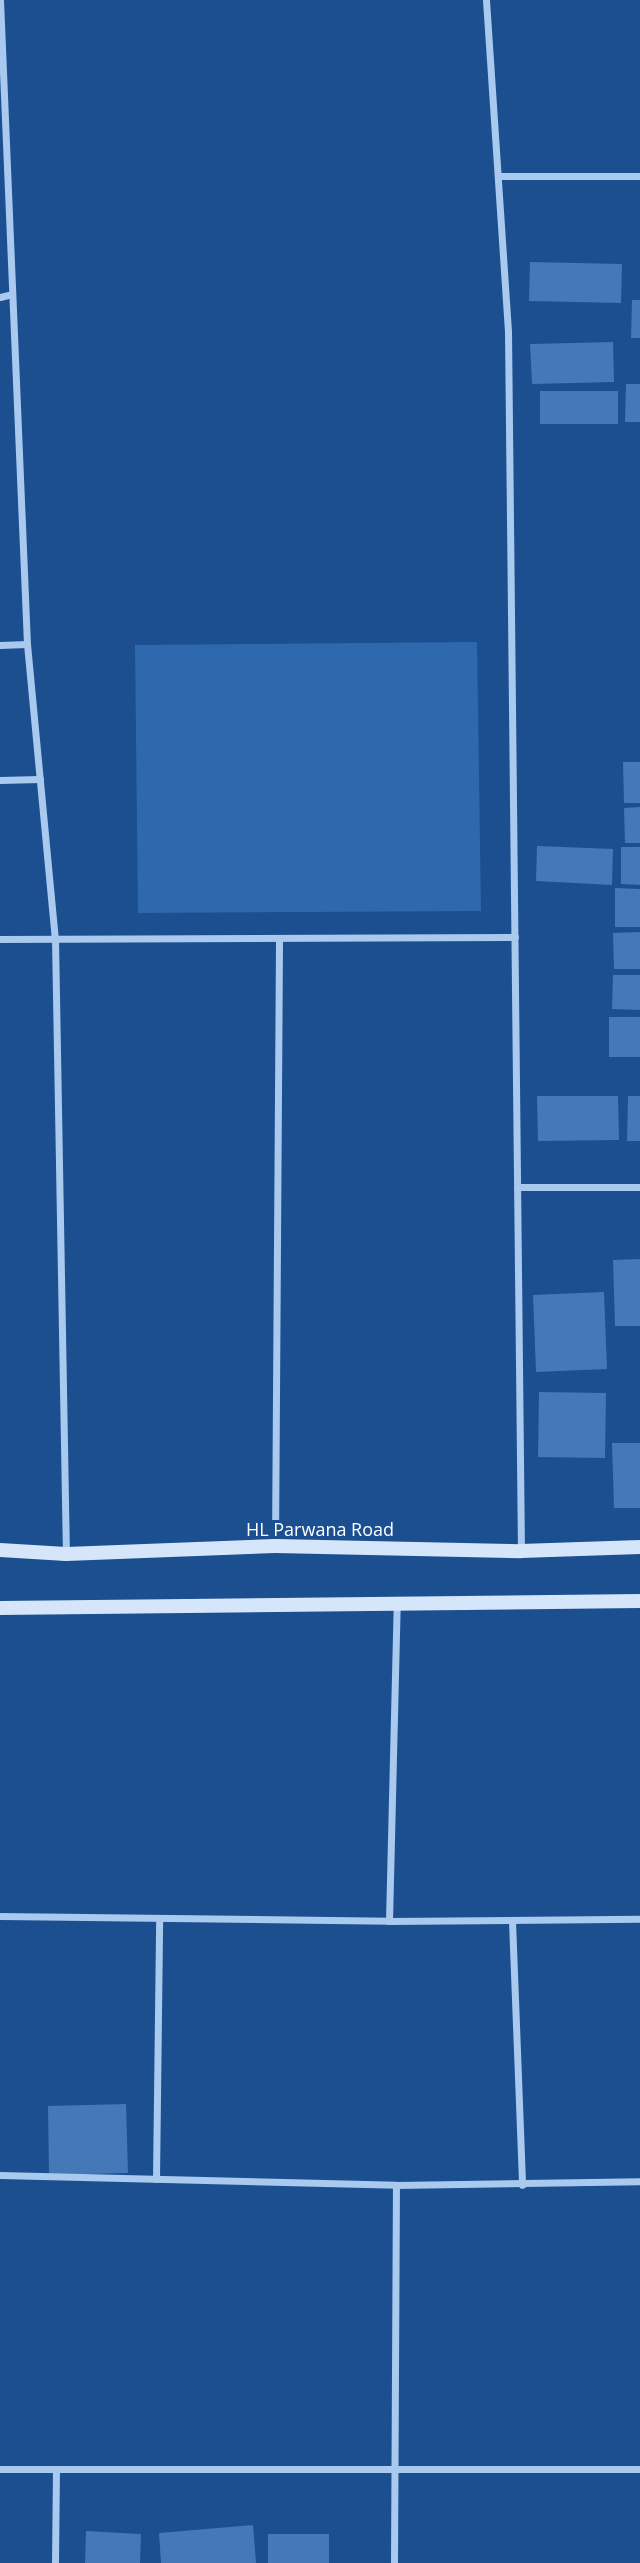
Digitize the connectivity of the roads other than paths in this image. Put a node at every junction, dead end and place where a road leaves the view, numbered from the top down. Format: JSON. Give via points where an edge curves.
{"nodes":[{"id":1,"x":0,"y":0,"type":"edge"},
{"id":2,"x":486,"y":0,"type":"edge"},
{"id":3,"x":498,"y":176,"type":"junction"},
{"id":4,"x":640,"y":176,"type":"edge"},
{"id":5,"x":12,"y":294,"type":"junction"},
{"id":6,"x":0,"y":297,"type":"edge"},
{"id":7,"x":27,"y":644,"type":"junction"},
{"id":8,"x":0,"y":645,"type":"edge"},
{"id":9,"x":40,"y":779,"type":"junction"},
{"id":10,"x":0,"y":780,"type":"edge"},
{"id":11,"x":515,"y":937,"type":"junction"},
{"id":12,"x":279,"y":938,"type":"junction"},
{"id":13,"x":0,"y":939,"type":"edge"},
{"id":14,"x":55,"y":939,"type":"junction"},
{"id":15,"x":517,"y":1187,"type":"junction"},
{"id":16,"x":640,"y":1187,"type":"edge"},
{"id":17,"x":275,"y":1546,"type":"junction"},
{"id":18,"x":640,"y":1546,"type":"edge"},
{"id":19,"x":0,"y":1550,"type":"edge"},
{"id":20,"x":521,"y":1551,"type":"junction"},
{"id":21,"x":66,"y":1554,"type":"junction"},
{"id":22,"x":640,"y":1601,"type":"edge"},
{"id":23,"x":397,"y":1604,"type":"junction"},
{"id":24,"x":0,"y":1608,"type":"edge"},
{"id":25,"x":0,"y":1916,"type":"edge"},
{"id":26,"x":159,"y":1918,"type":"junction"},
{"id":27,"x":640,"y":1919,"type":"edge"},
{"id":28,"x":512,"y":1921,"type":"junction"},
{"id":29,"x":389,"y":1922,"type":"junction"},
{"id":30,"x":0,"y":2175,"type":"edge"},
{"id":31,"x":156,"y":2179,"type":"junction"},
{"id":32,"x":640,"y":2181,"type":"edge"},
{"id":33,"x":396,"y":2185,"type":"junction"},
{"id":34,"x":522,"y":2185,"type":"junction"},
{"id":35,"x":0,"y":2469,"type":"edge"},
{"id":36,"x":56,"y":2469,"type":"junction"},
{"id":37,"x":395,"y":2469,"type":"junction"},
{"id":38,"x":640,"y":2469,"type":"edge"},
{"id":39,"x":55,"y":2563,"type":"edge"},
{"id":40,"x":394,"y":2563,"type":"edge"}],
"edges":[{"from":1,"to":5,"type":"street"},
{"from":2,"to":3,"type":"street"},
{"from":3,"to":4,"type":"street"},
{"from":3,"to":11,"type":"street","via":[[508,332]]},
{"from":5,"to":6,"type":"street"},
{"from":5,"to":7,"type":"street"},
{"from":7,"to":8,"type":"street"},
{"from":7,"to":9,"type":"street"},
{"from":9,"to":10,"type":"street"},
{"from":9,"to":14,"type":"street"},
{"from":11,"to":12,"type":"street"},
{"from":11,"to":15,"type":"street"},
{"from":12,"to":14,"type":"street"},
{"from":12,"to":17,"type":"street"},
{"from":13,"to":14,"type":"street"},
{"from":14,"to":21,"type":"street"},
{"from":15,"to":16,"type":"street"},
{"from":15,"to":20,"type":"street"},
{"from":17,"to":20,"type":"street","name":"HL Parwana Road"},
{"from":17,"to":21,"type":"street","name":"HL Parwana Road"},
{"from":18,"to":20,"type":"street","name":"HL Parwana Road"},
{"from":19,"to":21,"type":"street","name":"HL Parwana Road"},
{"from":22,"to":23,"type":"street"},
{"from":23,"to":24,"type":"street"},
{"from":23,"to":29,"type":"street"},
{"from":25,"to":26,"type":"street"},
{"from":26,"to":29,"type":"street"},
{"from":26,"to":31,"type":"street"},
{"from":27,"to":28,"type":"street"},
{"from":28,"to":29,"type":"street"},
{"from":28,"to":34,"type":"street"},
{"from":30,"to":31,"type":"street"},
{"from":31,"to":33,"type":"street"},
{"from":32,"to":34,"type":"street"},
{"from":33,"to":34,"type":"street"},
{"from":33,"to":37,"type":"street"},
{"from":35,"to":36,"type":"street"},
{"from":36,"to":37,"type":"street"},
{"from":36,"to":39,"type":"street"},
{"from":37,"to":38,"type":"street"},
{"from":37,"to":40,"type":"street"}]}
